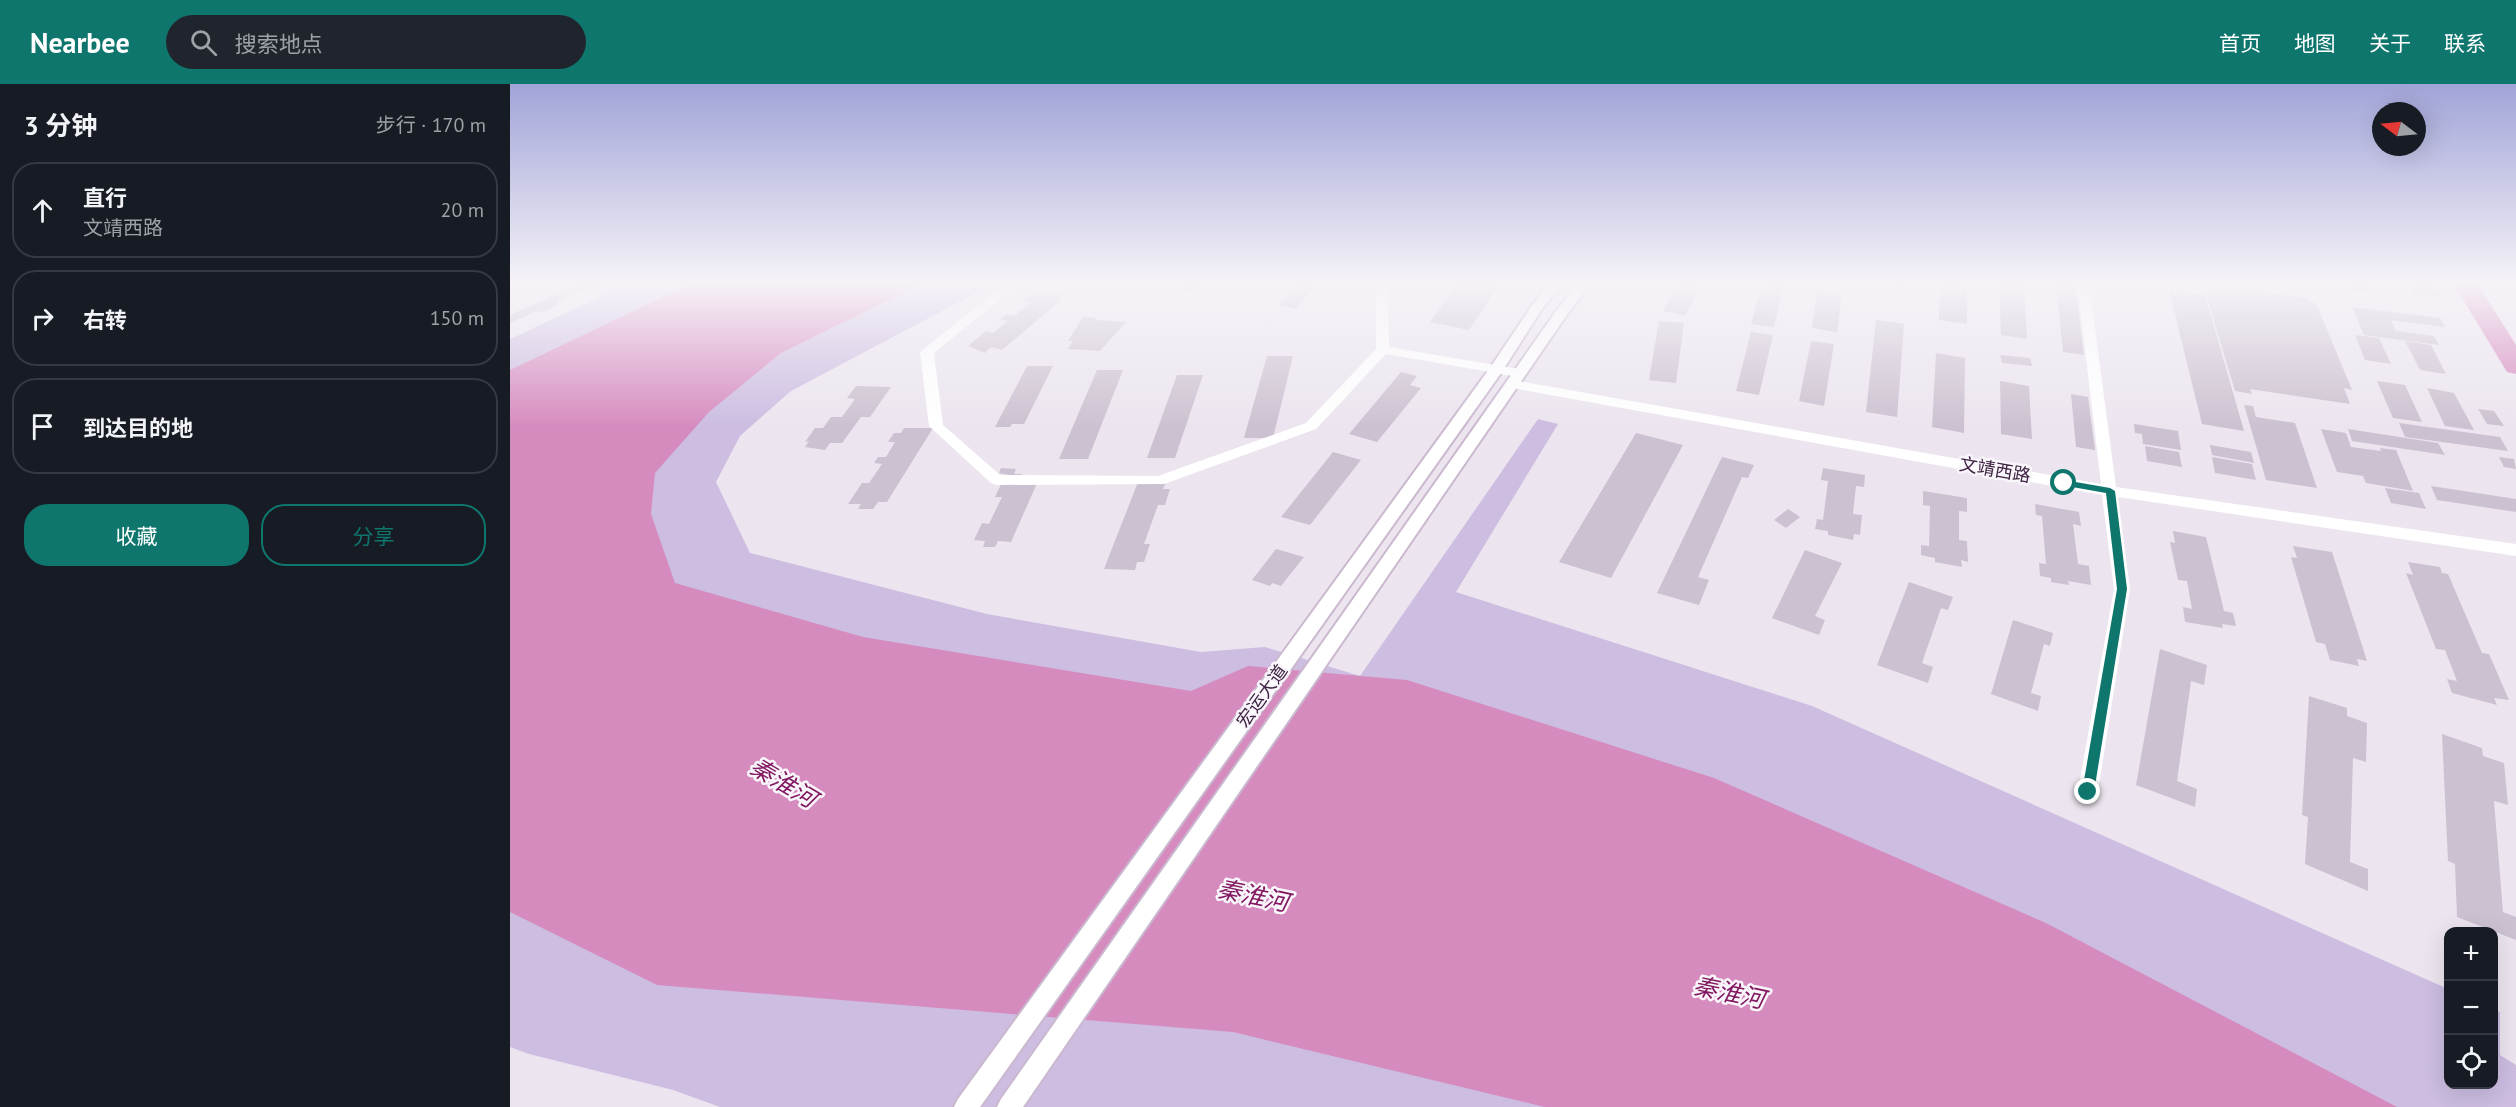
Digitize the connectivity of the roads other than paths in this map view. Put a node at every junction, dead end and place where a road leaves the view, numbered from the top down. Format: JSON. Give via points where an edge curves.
{"nodes":[{"id":1,"x":954,"y":331,"type":"edge"},
{"id":2,"x":1383,"y":331,"type":"edge"},
{"id":3,"x":1521,"y":331,"type":"edge"},
{"id":4,"x":1551,"y":331,"type":"edge"},
{"id":5,"x":2089,"y":331,"type":"edge"},
{"id":6,"x":1383,"y":350,"type":"junction"},
{"id":7,"x":1496,"y":369,"type":"junction"},
{"id":8,"x":1516,"y":379,"type":"junction"},
{"id":9,"x":2110,"y":491,"type":"junction"},
{"id":10,"x":2516,"y":550,"type":"edge"},
{"id":11,"x":2088,"y":792,"type":"dead end"},
{"id":12,"x":966,"y":1107,"type":"edge"},
{"id":13,"x":1009,"y":1107,"type":"edge"}],
"edges":[{"from":1,"to":6,"type":"street","via":[[927,352],[936,426],[996,480],[1159,481],[1311,426]]},
{"from":2,"to":6,"type":"street"},
{"from":3,"to":7,"type":"street","name":"宏运大道"},
{"from":4,"to":8,"type":"street","name":"宏运大道"},
{"from":5,"to":9,"type":"street"},
{"from":6,"to":7,"type":"street","name":"文靖西路"},
{"from":7,"to":8,"type":"street","name":"文靖西路"},
{"from":7,"to":12,"type":"street","name":"宏运大道"},
{"from":8,"to":9,"type":"street","name":"文靖西路"},
{"from":8,"to":13,"type":"street","name":"宏运大道"},
{"from":9,"to":10,"type":"street","name":"文靖西路"},
{"from":9,"to":11,"type":"street","via":[[2122,589]]}]}
